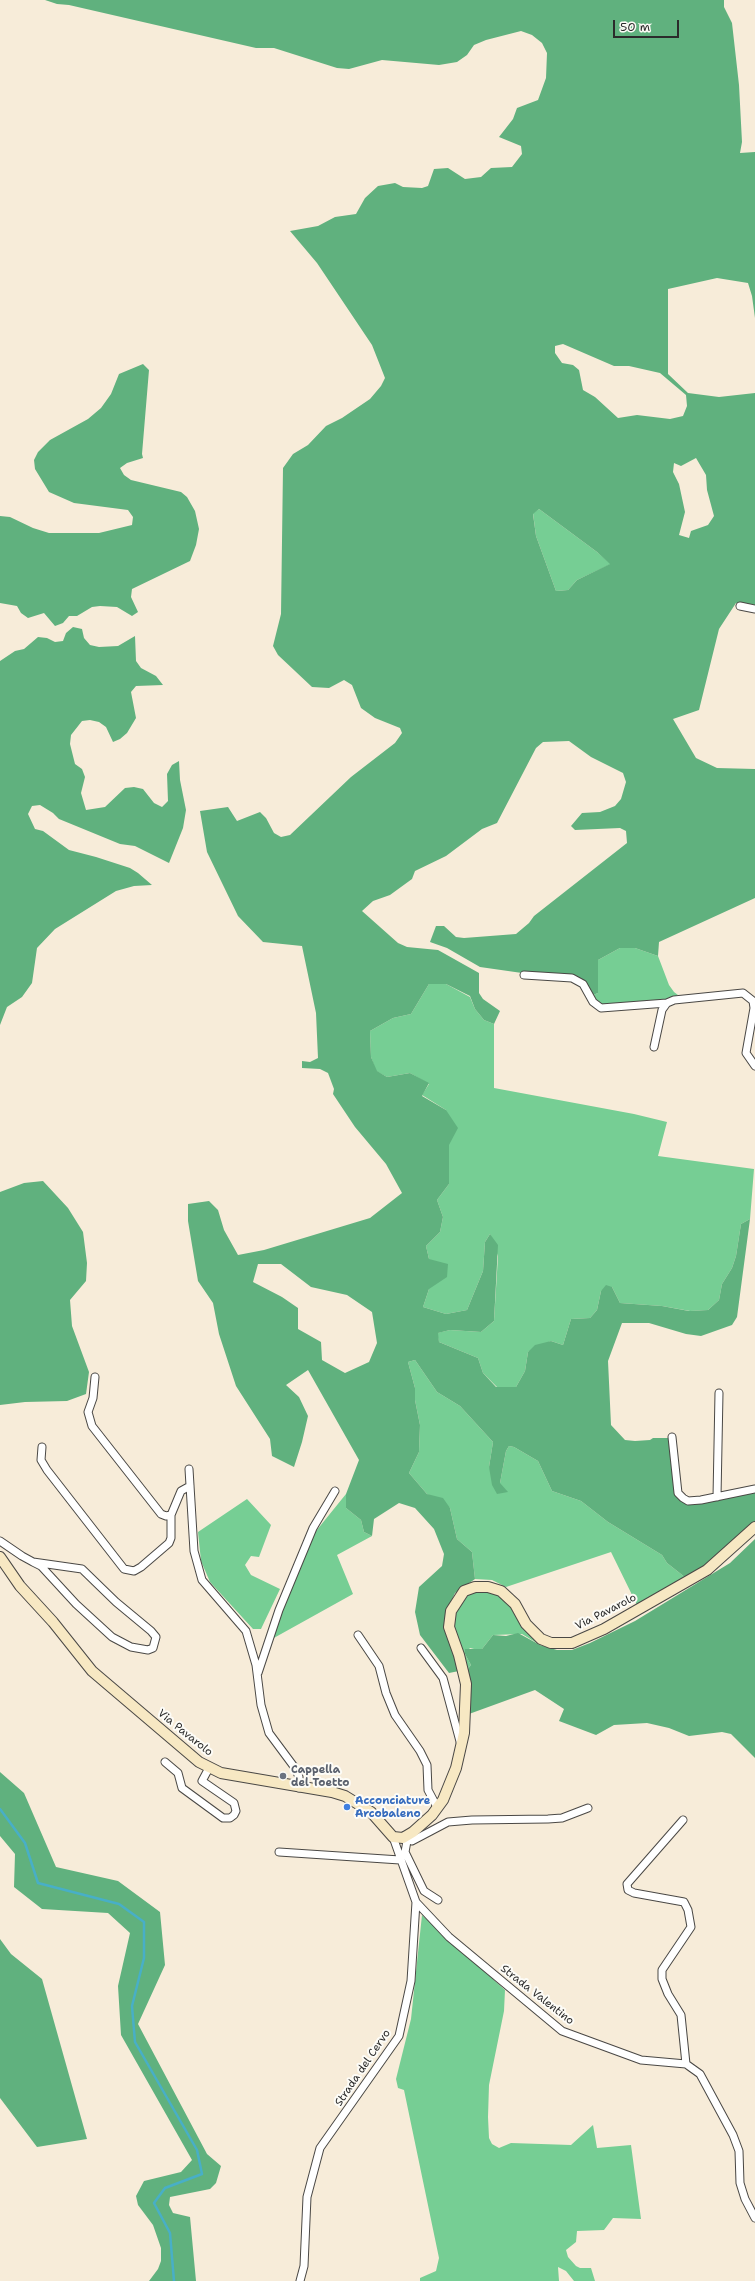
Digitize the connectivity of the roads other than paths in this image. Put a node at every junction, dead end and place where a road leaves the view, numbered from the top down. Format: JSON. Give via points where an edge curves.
{"nodes":[{"id":1,"x":740,"y":606,"type":"dead end"},
{"id":2,"x":755,"y":609,"type":"edge"},
{"id":3,"x":524,"y":975,"type":"dead end"},
{"id":4,"x":667,"y":1003,"type":"junction"},
{"id":5,"x":654,"y":1047,"type":"dead end"},
{"id":6,"x":755,"y":1066,"type":"edge"},
{"id":7,"x":95,"y":1377,"type":"dead end"},
{"id":8,"x":719,"y":1393,"type":"dead end"},
{"id":9,"x":672,"y":1437,"type":"dead end"},
{"id":10,"x":42,"y":1447,"type":"dead end"},
{"id":11,"x":189,"y":1469,"type":"dead end"},
{"id":12,"x":190,"y":1486,"type":"junction"},
{"id":13,"x":755,"y":1489,"type":"edge"},
{"id":14,"x":335,"y":1490,"type":"dead end"},
{"id":15,"x":717,"y":1497,"type":"junction"},
{"id":16,"x":171,"y":1515,"type":"junction"},
{"id":17,"x":755,"y":1527,"type":"edge"},
{"id":18,"x":0,"y":1541,"type":"edge"},
{"id":19,"x":0,"y":1557,"type":"edge"},
{"id":20,"x":33,"y":1562,"type":"junction"},
{"id":21,"x":358,"y":1635,"type":"dead end"},
{"id":22,"x":421,"y":1648,"type":"dead end"},
{"id":23,"x":257,"y":1675,"type":"junction"},
{"id":24,"x":461,"y":1747,"type":"junction"},
{"id":25,"x":165,"y":1762,"type":"dead end"},
{"id":26,"x":209,"y":1768,"type":"junction"},
{"id":27,"x":299,"y":1788,"type":"junction"},
{"id":28,"x":437,"y":1807,"type":"junction"},
{"id":29,"x":588,"y":1808,"type":"dead end"},
{"id":30,"x":682,"y":1820,"type":"dead end"},
{"id":31,"x":401,"y":1839,"type":"junction"},
{"id":32,"x":279,"y":1852,"type":"dead end"},
{"id":33,"x":400,"y":1860,"type":"junction"},
{"id":34,"x":438,"y":1900,"type":"dead end"},
{"id":35,"x":416,"y":1902,"type":"junction"},
{"id":36,"x":686,"y":2064,"type":"junction"},
{"id":37,"x":755,"y":2218,"type":"edge"},
{"id":38,"x":300,"y":2281,"type":"edge"}],
"edges":[{"from":1,"to":2,"type":"street"},
{"from":3,"to":4,"type":"street","via":[[572,978],[583,984],[593,1002],[601,1008]]},
{"from":4,"to":5,"type":"street","via":[[662,1010]]},
{"from":4,"to":6,"type":"street","via":[[734,992],[748,996],[753,1001],[754,1008],[746,1053]]},
{"from":7,"to":16,"type":"street","via":[[93,1398],[88,1412],[92,1426],[161,1514]]},
{"from":8,"to":15,"type":"street"},
{"from":9,"to":15,"type":"street","via":[[678,1493],[688,1501]]},
{"from":10,"to":16,"type":"street","via":[[41,1460],[47,1470],[124,1569],[134,1571],[141,1567],[169,1543]]},
{"from":11,"to":12,"type":"street"},
{"from":12,"to":16,"type":"street","via":[[181,1492]]},
{"from":12,"to":23,"type":"street","via":[[194,1551],[202,1580],[246,1631]]},
{"from":13,"to":15,"type":"street"},
{"from":14,"to":23,"type":"street","via":[[313,1528],[279,1610]]},
{"from":17,"to":24,"type":"street","name":"Via Pavarolo","via":[[707,1570],[604,1629],[572,1643],[551,1643],[541,1639],[526,1624],[515,1604],[501,1591],[475,1587],[464,1592],[451,1611],[449,1627],[466,1684]]},
{"from":18,"to":20,"type":"street"},
{"from":19,"to":26,"type":"street","name":"Via Pavarolo","via":[[20,1586],[92,1671]]},
{"from":20,"to":20,"type":"street","via":[[82,1569],[151,1631],[156,1637],[153,1648],[148,1650],[131,1647],[112,1637],[76,1604],[41,1566]]},
{"from":21,"to":28,"type":"street","via":[[378,1666],[395,1714],[427,1765],[428,1790]]},
{"from":22,"to":24,"type":"street","via":[[443,1678]]},
{"from":23,"to":27,"type":"street","via":[[261,1705],[269,1732],[295,1768],[299,1777]]},
{"from":24,"to":28,"type":"street","name":"Via Pavarolo","via":[[456,1768],[443,1800]]},
{"from":25,"to":26,"type":"street","via":[[178,1773],[182,1788],[222,1818],[230,1818],[235,1813],[234,1803],[202,1782]]},
{"from":26,"to":27,"type":"street","name":"Via Pavarolo","via":[[221,1773]]},
{"from":27,"to":31,"type":"street","name":"Via Pavarolo","via":[[332,1792],[360,1804]]},
{"from":28,"to":31,"type":"street","name":"Via Pavarolo","via":[[413,1832]]},
{"from":29,"to":31,"type":"street","via":[[562,1818],[448,1822],[412,1841]]},
{"from":30,"to":36,"type":"street","via":[[627,1884],[628,1890],[634,1893],[684,1902],[688,1910],[691,1927],[662,1970],[664,1984],[680,2015]]},
{"from":31,"to":33,"type":"street","name":"Strada del Cervo"},
{"from":31,"to":34,"type":"street","via":[[424,1891]]},
{"from":32,"to":33,"type":"street"},
{"from":33,"to":35,"type":"street","name":"Strada del Cervo"},
{"from":35,"to":36,"type":"street","name":"Strada Valentino","via":[[449,1936],[562,2031],[642,2060]]},
{"from":35,"to":38,"type":"street","name":"Strada del Cervo","via":[[411,1981],[399,2036],[320,2148],[307,2197],[304,2266]]},
{"from":36,"to":37,"type":"street","via":[[700,2074],[733,2134],[740,2151],[740,2183]]}]}
